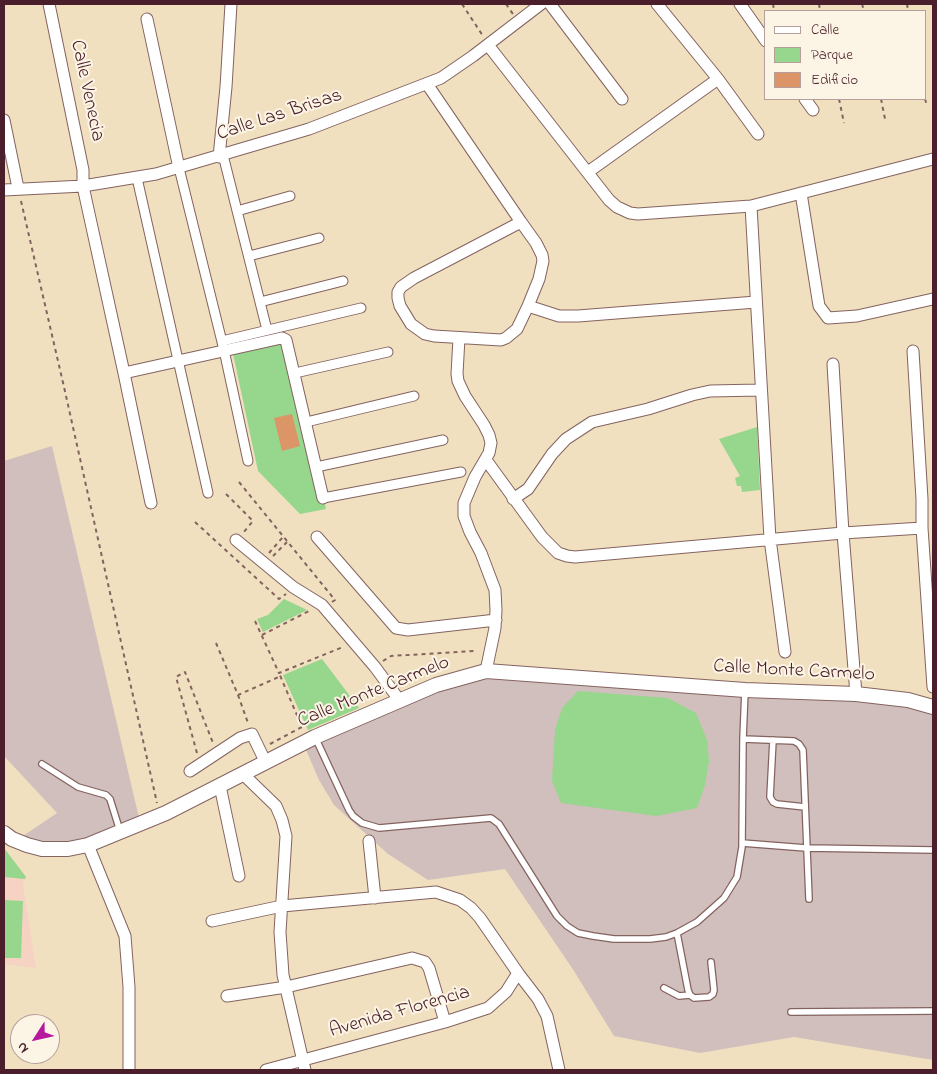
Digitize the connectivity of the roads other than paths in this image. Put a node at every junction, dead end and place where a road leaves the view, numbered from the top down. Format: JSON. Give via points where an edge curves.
{"nodes":[{"id":1,"x":49,"y":4,"type":"edge"},
{"id":2,"x":231,"y":4,"type":"edge"},
{"id":3,"x":541,"y":4,"type":"edge"},
{"id":4,"x":550,"y":4,"type":"edge"},
{"id":5,"x":657,"y":4,"type":"edge"},
{"id":6,"x":740,"y":4,"type":"edge"},
{"id":7,"x":147,"y":19,"type":"dead end"},
{"id":8,"x":764,"y":38,"type":"edge"},
{"id":9,"x":488,"y":45,"type":"junction"},
{"id":10,"x":718,"y":79,"type":"junction"},
{"id":11,"x":427,"y":84,"type":"junction"},
{"id":12,"x":622,"y":99,"type":"dead end"},
{"id":13,"x":806,"y":100,"type":"edge"},
{"id":14,"x":813,"y":110,"type":"dead end"},
{"id":15,"x":4,"y":120,"type":"edge"},
{"id":16,"x":758,"y":134,"type":"dead end"},
{"id":17,"x":221,"y":156,"type":"junction"},
{"id":18,"x":933,"y":159,"type":"edge"},
{"id":19,"x":179,"y":168,"type":"junction"},
{"id":20,"x":588,"y":172,"type":"junction"},
{"id":21,"x":136,"y":178,"type":"junction"},
{"id":22,"x":83,"y":186,"type":"junction"},
{"id":23,"x":18,"y":188,"type":"junction"},
{"id":24,"x":4,"y":190,"type":"edge"},
{"id":25,"x":801,"y":193,"type":"junction"},
{"id":26,"x":290,"y":196,"type":"dead end"},
{"id":27,"x":751,"y":206,"type":"junction"},
{"id":28,"x":237,"y":211,"type":"junction"},
{"id":29,"x":521,"y":222,"type":"junction"},
{"id":30,"x":319,"y":238,"type":"dead end"},
{"id":31,"x":249,"y":256,"type":"junction"},
{"id":32,"x":343,"y":282,"type":"dead end"},
{"id":33,"x":933,"y":299,"type":"edge"},
{"id":34,"x":260,"y":302,"type":"junction"},
{"id":35,"x":756,"y":302,"type":"junction"},
{"id":36,"x":528,"y":306,"type":"junction"},
{"id":37,"x":361,"y":308,"type":"dead end"},
{"id":38,"x":268,"y":330,"type":"junction"},
{"id":39,"x":460,"y":338,"type":"junction"},
{"id":40,"x":223,"y":346,"type":"junction"},
{"id":41,"x":388,"y":352,"type":"dead end"},
{"id":42,"x":913,"y":352,"type":"dead end"},
{"id":43,"x":179,"y":360,"type":"junction"},
{"id":44,"x":833,"y":364,"type":"dead end"},
{"id":45,"x":124,"y":373,"type":"junction"},
{"id":46,"x":295,"y":373,"type":"junction"},
{"id":47,"x":760,"y":390,"type":"junction"},
{"id":48,"x":414,"y":396,"type":"dead end"},
{"id":49,"x":306,"y":422,"type":"junction"},
{"id":50,"x":443,"y":440,"type":"dead end"},
{"id":51,"x":248,"y":460,"type":"dead end"},
{"id":52,"x":486,"y":460,"type":"junction"},
{"id":53,"x":316,"y":467,"type":"junction"},
{"id":54,"x":461,"y":472,"type":"dead end"},
{"id":55,"x":208,"y":494,"type":"dead end"},
{"id":56,"x":323,"y":498,"type":"joint"},
{"id":57,"x":928,"y":498,"type":"edge"},
{"id":58,"x":514,"y":499,"type":"junction"},
{"id":59,"x":151,"y":502,"type":"dead end"},
{"id":60,"x":922,"y":528,"type":"junction"},
{"id":61,"x":843,"y":533,"type":"junction"},
{"id":62,"x":317,"y":537,"type":"dead end"},
{"id":63,"x":770,"y":539,"type":"junction"},
{"id":64,"x":236,"y":540,"type":"road end"},
{"id":65,"x":496,"y":620,"type":"junction"},
{"id":66,"x":785,"y":652,"type":"dead end"},
{"id":67,"x":486,"y":672,"type":"junction"},
{"id":68,"x":933,"y":687,"type":"edge"},
{"id":69,"x":745,"y":690,"type":"junction"},
{"id":70,"x":856,"y":694,"type":"junction"},
{"id":71,"x":400,"y":701,"type":"junction"},
{"id":72,"x":933,"y":704,"type":"edge"},
{"id":73,"x":315,"y":737,"type":"junction"},
{"id":74,"x":743,"y":739,"type":"junction"},
{"id":75,"x":773,"y":740,"type":"junction"},
{"id":76,"x":264,"y":759,"type":"junction"},
{"id":77,"x":42,"y":764,"type":"dead end"},
{"id":78,"x":190,"y":771,"type":"dead end"},
{"id":79,"x":244,"y":775,"type":"junction"},
{"id":80,"x":220,"y":786,"type":"junction"},
{"id":81,"x":805,"y":807,"type":"junction"},
{"id":82,"x":120,"y":831,"type":"junction"},
{"id":83,"x":4,"y":833,"type":"edge"},
{"id":84,"x":369,"y":841,"type":"dead end"},
{"id":85,"x":742,"y":843,"type":"junction"},
{"id":86,"x":88,"y":845,"type":"junction"},
{"id":87,"x":806,"y":848,"type":"junction"},
{"id":88,"x":933,"y":850,"type":"edge"},
{"id":89,"x":239,"y":876,"type":"dead end"},
{"id":90,"x":375,"y":898,"type":"junction"},
{"id":91,"x":809,"y":899,"type":"dead end"},
{"id":92,"x":282,"y":906,"type":"junction"},
{"id":93,"x":212,"y":921,"type":"dead end"},
{"id":94,"x":676,"y":933,"type":"junction"},
{"id":95,"x":711,"y":962,"type":"dead end"},
{"id":96,"x":518,"y":973,"type":"junction"},
{"id":97,"x":286,"y":987,"type":"junction"},
{"id":98,"x":664,"y":988,"type":"dead end"},
{"id":99,"x":690,"y":995,"type":"junction"},
{"id":100,"x":227,"y":996,"type":"dead end"},
{"id":101,"x":933,"y":1011,"type":"edge"},
{"id":102,"x":791,"y":1012,"type":"dead end"},
{"id":103,"x":444,"y":1022,"type":"junction"},
{"id":104,"x":304,"y":1065,"type":"edge"},
{"id":105,"x":129,"y":1070,"type":"edge"},
{"id":106,"x":266,"y":1070,"type":"edge"},
{"id":107,"x":559,"y":1070,"type":"edge"}],
"edges":[{"from":1,"to":22,"type":"street","name":"Calle Venecia","via":[[83,170]]},
{"from":2,"to":17,"type":"street"},
{"from":3,"to":9,"type":"street","name":"Calle Las Brisas"},
{"from":4,"to":12,"type":"street"},
{"from":5,"to":10,"type":"street"},
{"from":6,"to":8,"type":"street"},
{"from":7,"to":19,"type":"street"},
{"from":9,"to":11,"type":"street","name":"Calle Las Brisas"},
{"from":9,"to":20,"type":"street"},
{"from":10,"to":16,"type":"street"},
{"from":10,"to":20,"type":"street"},
{"from":11,"to":17,"type":"street","name":"Calle Las Brisas","via":[[309,129]]},
{"from":11,"to":29,"type":"street"},
{"from":13,"to":14,"type":"street"},
{"from":15,"to":23,"type":"street"},
{"from":17,"to":19,"type":"street","name":"Calle Las Brisas"},
{"from":17,"to":28,"type":"street"},
{"from":18,"to":25,"type":"street"},
{"from":19,"to":21,"type":"street","name":"Calle Las Brisas"},
{"from":19,"to":40,"type":"street"},
{"from":20,"to":27,"type":"street","via":[[609,200],[630,213]]},
{"from":21,"to":22,"type":"street","name":"Calle Las Brisas"},
{"from":21,"to":43,"type":"street"},
{"from":22,"to":23,"type":"street","name":"Calle Las Brisas"},
{"from":22,"to":45,"type":"street","name":"Calle Venecia"},
{"from":23,"to":24,"type":"street","name":"Calle Las Brisas"},
{"from":25,"to":27,"type":"street"},
{"from":25,"to":33,"type":"street","via":[[820,306],[828,318],[857,316]]},
{"from":26,"to":28,"type":"street"},
{"from":27,"to":35,"type":"street"},
{"from":28,"to":31,"type":"street"},
{"from":29,"to":36,"type":"street","via":[[543,261]]},
{"from":29,"to":39,"type":"street","via":[[400,287],[400,306],[417,330],[424,334]]},
{"from":30,"to":31,"type":"street"},
{"from":31,"to":34,"type":"street"},
{"from":32,"to":34,"type":"street"},
{"from":34,"to":38,"type":"street"},
{"from":35,"to":36,"type":"street","via":[[578,316],[559,316]]},
{"from":35,"to":47,"type":"street"},
{"from":36,"to":39,"type":"street","via":[[516,329],[506,338]]},
{"from":37,"to":38,"type":"street"},
{"from":38,"to":40,"type":"street"},
{"from":39,"to":52,"type":"street","via":[[458,381],[490,435],[490,453]]},
{"from":40,"to":43,"type":"street"},
{"from":40,"to":46,"type":"street","via":[[282,338],[288,345]]},
{"from":40,"to":51,"type":"street"},
{"from":41,"to":46,"type":"street"},
{"from":42,"to":57,"type":"street"},
{"from":43,"to":45,"type":"street"},
{"from":43,"to":55,"type":"street"},
{"from":44,"to":61,"type":"street"},
{"from":45,"to":59,"type":"street","name":"Calle Venecia"},
{"from":46,"to":49,"type":"street"},
{"from":47,"to":58,"type":"street","via":[[710,391],[592,422],[566,439],[528,489]]},
{"from":47,"to":63,"type":"street"},
{"from":48,"to":49,"type":"street"},
{"from":49,"to":53,"type":"street"},
{"from":50,"to":53,"type":"street"},
{"from":52,"to":58,"type":"street"},
{"from":52,"to":65,"type":"street","via":[[466,494],[464,516],[495,590]]},
{"from":53,"to":56,"type":"street"},
{"from":54,"to":56,"type":"street"},
{"from":57,"to":60,"type":"street"},
{"from":58,"to":63,"type":"street","via":[[551,547],[568,556]]},
{"from":60,"to":61,"type":"street"},
{"from":60,"to":68,"type":"street"},
{"from":61,"to":63,"type":"street"},
{"from":61,"to":70,"type":"street"},
{"from":62,"to":65,"type":"street","via":[[396,628],[408,630]]},
{"from":63,"to":66,"type":"street"},
{"from":64,"to":71,"type":"street","via":[[293,587],[322,605]]},
{"from":65,"to":67,"type":"street"},
{"from":67,"to":69,"type":"street","name":"Calle Monte Carmelo"},
{"from":67,"to":71,"type":"street","name":"Calle Monte Carmelo","via":[[436,685]]},
{"from":69,"to":70,"type":"street","name":"Calle Monte Carmelo"},
{"from":69,"to":74,"type":"lane"},
{"from":70,"to":72,"type":"street","name":"Calle Monte Carmelo"},
{"from":71,"to":73,"type":"street","name":"Calle Monte Carmelo"},
{"from":73,"to":76,"type":"street","name":"Calle Monte Carmelo"},
{"from":73,"to":94,"type":"lane","via":[[349,810],[362,823],[379,828],[491,818],[499,824],[557,916],[567,926],[578,932],[614,939],[650,939]]},
{"from":74,"to":75,"type":"lane"},
{"from":74,"to":85,"type":"lane"},
{"from":75,"to":81,"type":"lane","via":[[794,741],[803,750]]},
{"from":75,"to":81,"type":"lane","via":[[772,802]]},
{"from":76,"to":78,"type":"street","via":[[252,734],[240,738]]},
{"from":76,"to":79,"type":"street","name":"Calle Monte Carmelo"},
{"from":77,"to":82,"type":"lane","via":[[78,787],[110,799]]},
{"from":79,"to":80,"type":"street","name":"Calle Monte Carmelo"},
{"from":79,"to":92,"type":"street","via":[[276,806],[282,820],[286,836]]},
{"from":80,"to":82,"type":"street","name":"Calle Monte Carmelo"},
{"from":80,"to":89,"type":"street"},
{"from":81,"to":87,"type":"lane"},
{"from":82,"to":86,"type":"street","name":"Calle Monte Carmelo"},
{"from":83,"to":86,"type":"street","name":"Calle Monte Carmelo","via":[[42,849]]},
{"from":84,"to":90,"type":"street"},
{"from":85,"to":87,"type":"lane"},
{"from":85,"to":94,"type":"lane","via":[[736,877],[730,889],[707,914]]},
{"from":86,"to":105,"type":"street","via":[[125,936],[129,986]]},
{"from":87,"to":88,"type":"lane"},
{"from":87,"to":91,"type":"lane"},
{"from":90,"to":92,"type":"street"},
{"from":90,"to":96,"type":"street","via":[[436,892],[460,900],[480,918]]},
{"from":92,"to":93,"type":"street"},
{"from":92,"to":97,"type":"street","via":[[280,932]]},
{"from":94,"to":99,"type":"lane"},
{"from":95,"to":99,"type":"lane","via":[[712,994],[694,998]]},
{"from":96,"to":103,"type":"street","name":"Avenida Florencia","via":[[506,992],[488,1008]]},
{"from":96,"to":107,"type":"street","via":[[547,1016]]},
{"from":97,"to":100,"type":"street"},
{"from":97,"to":103,"type":"street","via":[[418,959],[429,968]]},
{"from":97,"to":104,"type":"street"},
{"from":98,"to":99,"type":"lane","via":[[679,996]]},
{"from":101,"to":102,"type":"lane"},
{"from":103,"to":104,"type":"street","name":"Avenida Florencia"},
{"from":104,"to":106,"type":"street","name":"Avenida Florencia"}]}
